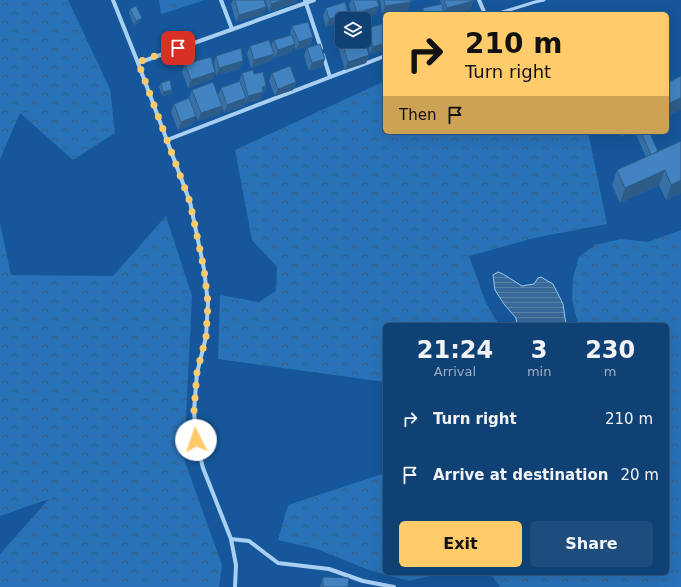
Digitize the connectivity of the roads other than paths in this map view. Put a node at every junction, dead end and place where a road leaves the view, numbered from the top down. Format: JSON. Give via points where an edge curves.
{"nodes":[{"id":1,"x":113,"y":0,"type":"edge"},
{"id":2,"x":221,"y":0,"type":"edge"},
{"id":3,"x":314,"y":0,"type":"edge"},
{"id":4,"x":479,"y":0,"type":"edge"},
{"id":5,"x":544,"y":0,"type":"edge"},
{"id":6,"x":305,"y":1,"type":"edge"},
{"id":7,"x":484,"y":12,"type":"edge"},
{"id":8,"x":502,"y":12,"type":"edge"},
{"id":9,"x":232,"y":29,"type":"junction"},
{"id":10,"x":383,"y":57,"type":"edge"},
{"id":11,"x":138,"y":62,"type":"junction"},
{"id":12,"x":330,"y":77,"type":"junction"},
{"id":13,"x":167,"y":140,"type":"junction"},
{"id":14,"x":231,"y":539,"type":"junction"},
{"id":15,"x":235,"y":587,"type":"edge"},
{"id":16,"x":394,"y":587,"type":"edge"}],
"edges":[{"from":1,"to":11,"type":"street"},
{"from":2,"to":9,"type":"street"},
{"from":3,"to":6,"type":"street"},
{"from":4,"to":7,"type":"street"},
{"from":5,"to":8,"type":"lane"},
{"from":6,"to":9,"type":"street"},
{"from":6,"to":12,"type":"street"},
{"from":9,"to":11,"type":"street"},
{"from":10,"to":12,"type":"street"},
{"from":11,"to":13,"type":"street"},
{"from":12,"to":13,"type":"street"},
{"from":13,"to":14,"type":"street","via":[[190,202],[204,269],[208,303],[206,337],[197,372],[194,411],[196,440],[203,468]]},
{"from":14,"to":15,"type":"street","via":[[236,565]]},
{"from":14,"to":16,"type":"street","via":[[249,541],[278,563],[329,569],[363,581]]}]}
